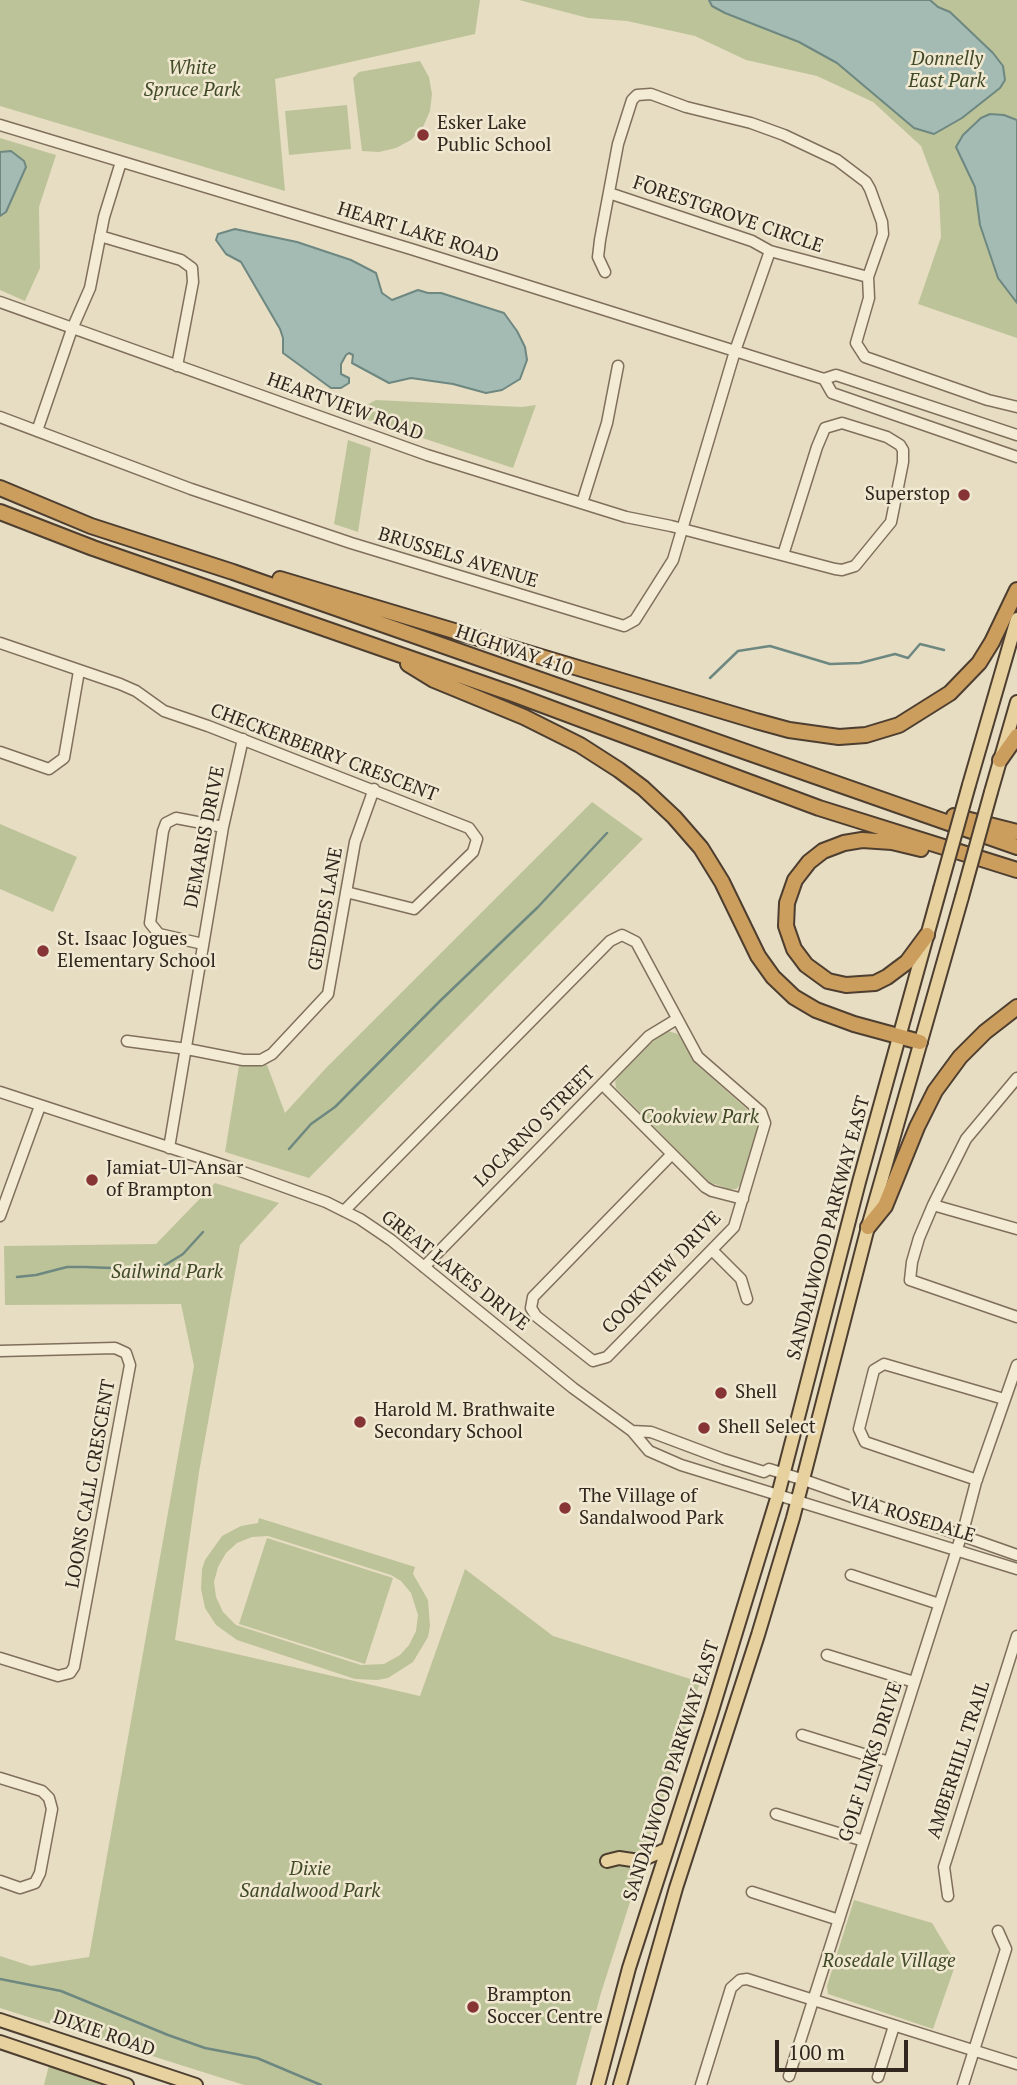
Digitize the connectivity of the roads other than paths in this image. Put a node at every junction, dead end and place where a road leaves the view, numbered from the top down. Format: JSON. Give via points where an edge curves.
{"nodes":[{"id":1,"x":0,"y":125,"type":"edge"},
{"id":2,"x":121,"y":162,"type":"junction"},
{"id":3,"x":609,"y":193,"type":"junction"},
{"id":4,"x":100,"y":236,"type":"junction"},
{"id":5,"x":770,"y":251,"type":"junction"},
{"id":6,"x":605,"y":272,"type":"dead end"},
{"id":7,"x":868,"y":277,"type":"junction"},
{"id":8,"x":0,"y":302,"type":"edge"},
{"id":9,"x":72,"y":329,"type":"junction"},
{"id":10,"x":736,"y":351,"type":"junction"},
{"id":11,"x":177,"y":366,"type":"junction"},
{"id":12,"x":618,"y":366,"type":"dead end"},
{"id":13,"x":824,"y":379,"type":"junction"},
{"id":14,"x":1017,"y":407,"type":"edge"},
{"id":15,"x":0,"y":417,"type":"edge"},
{"id":16,"x":37,"y":431,"type":"junction"},
{"id":17,"x":1017,"y":435,"type":"edge"},
{"id":18,"x":1017,"y":457,"type":"edge"},
{"id":19,"x":0,"y":488,"type":"edge"},
{"id":20,"x":582,"y":503,"type":"junction"},
{"id":21,"x":0,"y":512,"type":"edge"},
{"id":22,"x":683,"y":529,"type":"junction"},
{"id":23,"x":783,"y":555,"type":"junction"},
{"id":24,"x":233,"y":572,"type":"junction"},
{"id":25,"x":1017,"y":590,"type":"edge"},
{"id":26,"x":1017,"y":619,"type":"edge"},
{"id":27,"x":0,"y":643,"type":"edge"},
{"id":28,"x":383,"y":649,"type":"junction"},
{"id":29,"x":79,"y":671,"type":"junction"},
{"id":30,"x":1017,"y":702,"type":"edge"},
{"id":31,"x":1017,"y":736,"type":"edge"},
{"id":32,"x":243,"y":739,"type":"junction"},
{"id":33,"x":0,"y":752,"type":"edge"},
{"id":34,"x":1000,"y":761,"type":"junction"},
{"id":35,"x":374,"y":789,"type":"junction"},
{"id":36,"x":931,"y":817,"type":"junction"},
{"id":37,"x":223,"y":827,"type":"junction"},
{"id":38,"x":1017,"y":832,"type":"edge"},
{"id":39,"x":1017,"y":847,"type":"edge"},
{"id":40,"x":1017,"y":870,"type":"edge"},
{"id":41,"x":345,"y":892,"type":"junction"},
{"id":42,"x":927,"y":935,"type":"junction"},
{"id":43,"x":203,"y":944,"type":"junction"},
{"id":44,"x":1017,"y":1007,"type":"edge"},
{"id":45,"x":677,"y":1019,"type":"junction"},
{"id":46,"x":900,"y":1036,"type":"junction"},
{"id":47,"x":127,"y":1041,"type":"dead end"},
{"id":48,"x":920,"y":1042,"type":"junction"},
{"id":49,"x":187,"y":1049,"type":"junction"},
{"id":50,"x":1017,"y":1078,"type":"edge"},
{"id":51,"x":602,"y":1084,"type":"junction"},
{"id":52,"x":0,"y":1092,"type":"edge"},
{"id":53,"x":40,"y":1106,"type":"junction"},
{"id":54,"x":169,"y":1148,"type":"junction"},
{"id":55,"x":672,"y":1154,"type":"junction"},
{"id":56,"x":743,"y":1199,"type":"junction"},
{"id":57,"x":933,"y":1205,"type":"junction"},
{"id":58,"x":344,"y":1211,"type":"junction"},
{"id":59,"x":0,"y":1216,"type":"edge"},
{"id":60,"x":868,"y":1227,"type":"junction"},
{"id":61,"x":1017,"y":1229,"type":"edge"},
{"id":62,"x":712,"y":1250,"type":"junction"},
{"id":63,"x":424,"y":1267,"type":"junction"},
{"id":64,"x":747,"y":1299,"type":"dead end"},
{"id":65,"x":1017,"y":1318,"type":"edge"},
{"id":66,"x":0,"y":1351,"type":"edge"},
{"id":67,"x":1017,"y":1365,"type":"edge"},
{"id":68,"x":1004,"y":1399,"type":"junction"},
{"id":69,"x":632,"y":1431,"type":"junction"},
{"id":70,"x":784,"y":1474,"type":"junction"},
{"id":71,"x":804,"y":1480,"type":"junction"},
{"id":72,"x":977,"y":1480,"type":"junction"},
{"id":73,"x":778,"y":1495,"type":"junction"},
{"id":74,"x":798,"y":1501,"type":"junction"},
{"id":75,"x":961,"y":1535,"type":"junction"},
{"id":76,"x":956,"y":1551,"type":"junction"},
{"id":77,"x":1017,"y":1555,"type":"edge"},
{"id":78,"x":1017,"y":1569,"type":"edge"},
{"id":79,"x":851,"y":1575,"type":"dead end"},
{"id":80,"x":939,"y":1604,"type":"junction"},
{"id":81,"x":1017,"y":1636,"type":"edge"},
{"id":82,"x":827,"y":1655,"type":"dead end"},
{"id":83,"x":0,"y":1658,"type":"edge"},
{"id":84,"x":915,"y":1682,"type":"junction"},
{"id":85,"x":802,"y":1735,"type":"dead end"},
{"id":86,"x":889,"y":1762,"type":"junction"},
{"id":87,"x":0,"y":1778,"type":"edge"},
{"id":88,"x":776,"y":1814,"type":"dead end"},
{"id":89,"x":864,"y":1841,"type":"junction"},
{"id":90,"x":667,"y":1849,"type":"junction"},
{"id":91,"x":607,"y":1861,"type":"dead end"},
{"id":92,"x":657,"y":1880,"type":"junction"},
{"id":93,"x":0,"y":1881,"type":"edge"},
{"id":94,"x":676,"y":1888,"type":"junction"},
{"id":95,"x":752,"y":1892,"type":"dead end"},
{"id":96,"x":948,"y":1896,"type":"dead end"},
{"id":97,"x":839,"y":1920,"type":"junction"},
{"id":98,"x":998,"y":1931,"type":"dead end"},
{"id":99,"x":814,"y":1999,"type":"junction"},
{"id":100,"x":0,"y":2020,"type":"edge"},
{"id":101,"x":894,"y":2026,"type":"junction"},
{"id":102,"x":0,"y":2042,"type":"edge"},
{"id":103,"x":974,"y":2050,"type":"junction"},
{"id":104,"x":1014,"y":2064,"type":"edge"},
{"id":105,"x":789,"y":2077,"type":"dead end"},
{"id":106,"x":878,"y":2077,"type":"dead end"},
{"id":107,"x":164,"y":2080,"type":"edge"},
{"id":108,"x":127,"y":2085,"type":"edge"},
{"id":109,"x":196,"y":2085,"type":"edge"},
{"id":110,"x":598,"y":2085,"type":"edge"},
{"id":111,"x":620,"y":2085,"type":"edge"},
{"id":112,"x":701,"y":2085,"type":"edge"},
{"id":113,"x":963,"y":2085,"type":"edge"}],
"edges":[{"from":1,"to":2,"type":"street","name":"HEART LAKE ROAD"},
{"from":2,"to":4,"type":"street"},
{"from":2,"to":10,"type":"street","name":"HEART LAKE ROAD"},
{"from":3,"to":5,"type":"street","name":"FORESTGROVE CIRCLE"},
{"from":3,"to":6,"type":"street","via":[[597,257]]},
{"from":3,"to":7,"type":"street","name":"FORESTGROVE CIRCLE","via":[[627,109],[637,95],[651,94],[751,123],[837,160],[866,182],[883,222]]},
{"from":4,"to":9,"type":"street","via":[[92,280]]},
{"from":4,"to":11,"type":"street","via":[[181,260],[192,268]]},
{"from":5,"to":7,"type":"street","name":"FORESTGROVE CIRCLE"},
{"from":5,"to":10,"type":"street","name":"BRUSSELS AVENUE"},
{"from":7,"to":14,"type":"street","name":"FORESTGROVE CIRCLE","via":[[869,298],[856,343],[864,357]]},
{"from":8,"to":9,"type":"street","name":"HEARTVIEW ROAD"},
{"from":9,"to":11,"type":"street","name":"HEARTVIEW ROAD"},
{"from":9,"to":16,"type":"street"},
{"from":10,"to":13,"type":"street","name":"HEART LAKE ROAD"},
{"from":10,"to":22,"type":"street","name":"BRUSSELS AVENUE"},
{"from":11,"to":20,"type":"street","name":"HEARTVIEW ROAD","via":[[428,455]]},
{"from":12,"to":20,"type":"street","via":[[607,423]]},
{"from":13,"to":17,"type":"street","name":"HEART LAKE ROAD","via":[[836,375]]},
{"from":13,"to":18,"type":"street","name":"HEART LAKE ROAD","via":[[832,393]]},
{"from":15,"to":16,"type":"street","name":"BRUSSELS AVENUE"},
{"from":16,"to":22,"type":"street","name":"BRUSSELS AVENUE","via":[[351,543],[618,625],[629,624],[641,611],[668,570]]},
{"from":19,"to":24,"type":"highway","name":"HIGHWAY 410","via":[[91,526]]},
{"from":20,"to":22,"type":"street","name":"HEARTVIEW ROAD"},
{"from":21,"to":28,"type":"highway"},
{"from":22,"to":23,"type":"street","name":"HEARTVIEW ROAD"},
{"from":23,"to":23,"type":"street","name":"HEARTVIEW ROAD","via":[[842,570],[859,561],[891,522],[903,462],[900,445],[842,423],[825,428]]},
{"from":24,"to":25,"type":"highway","via":[[274,577],[789,730],[839,737],[866,735],[900,724],[950,692],[979,663]]},
{"from":24,"to":36,"type":"highway","name":"HIGHWAY 410"},
{"from":26,"to":42,"type":"main road","name":"SANDALWOOD PARKWAY EAST","bridge":true},
{"from":27,"to":29,"type":"street","name":"CHECKERBERRY CRESCENT"},
{"from":28,"to":40,"type":"highway","via":[[819,808]]},
{"from":28,"to":46,"type":"highway","via":[[434,680],[580,746],[635,782],[701,848],[758,956],[787,991],[816,1010]]},
{"from":29,"to":32,"type":"street","name":"CHECKERBERRY CRESCENT","via":[[136,691],[164,711]]},
{"from":29,"to":33,"type":"street","via":[[64,758],[48,769]]},
{"from":30,"to":34,"type":"main road","name":"SANDALWOOD PARKWAY EAST"},
{"from":31,"to":34,"type":"highway"},
{"from":32,"to":35,"type":"street","name":"CHECKERBERRY CRESCENT"},
{"from":32,"to":37,"type":"street","name":"DEMARIS DRIVE"},
{"from":34,"to":48,"type":"main road","name":"SANDALWOOD PARKWAY EAST","bridge":true},
{"from":35,"to":41,"type":"street","name":"GEDDES LANE","via":[[355,842]]},
{"from":35,"to":41,"type":"street","name":"CHECKERBERRY CRESCENT","via":[[469,828],[476,846],[414,909]]},
{"from":36,"to":38,"type":"highway","via":[[951,815]]},
{"from":36,"to":39,"type":"highway","name":"HIGHWAY 410"},
{"from":37,"to":43,"type":"street","name":"DEMARIS DRIVE"},
{"from":37,"to":43,"type":"street","via":[[176,818],[166,823],[163,831],[149,923],[159,934]]},
{"from":40,"to":42,"type":"highway","via":[[995,871],[892,842],[853,841],[823,851],[808,862],[787,903],[786,926],[794,949],[812,970],[838,984],[860,985],[887,978],[907,962]]},
{"from":41,"to":49,"type":"street","name":"GEDDES LANE","via":[[328,994],[272,1055],[252,1061]]},
{"from":42,"to":46,"type":"main road","name":"SANDALWOOD PARKWAY EAST"},
{"from":43,"to":49,"type":"street","name":"DEMARIS DRIVE"},
{"from":44,"to":60,"type":"highway","via":[[960,1057],[935,1091],[884,1206]]},
{"from":45,"to":51,"type":"street","name":"LOCARNO STREET","via":[[649,1036]]},
{"from":45,"to":56,"type":"street","name":"COOKVIEW DRIVE","via":[[701,1061],[764,1118]]},
{"from":45,"to":58,"type":"street","name":"COOKVIEW DRIVE","via":[[636,942],[622,935],[613,938]]},
{"from":46,"to":48,"type":"highway"},
{"from":46,"to":70,"type":"main road","name":"SANDALWOOD PARKWAY EAST"},
{"from":47,"to":49,"type":"street","name":"GEDDES LANE"},
{"from":48,"to":60,"type":"main road","name":"SANDALWOOD PARKWAY EAST"},
{"from":49,"to":54,"type":"street","name":"DEMARIS DRIVE"},
{"from":50,"to":57,"type":"street","via":[[967,1139]]},
{"from":51,"to":55,"type":"street"},
{"from":51,"to":63,"type":"street","name":"LOCARNO STREET"},
{"from":52,"to":53,"type":"street","name":"GREAT LAKES DRIVE"},
{"from":53,"to":54,"type":"street","name":"GREAT LAKES DRIVE"},
{"from":53,"to":59,"type":"street"},
{"from":54,"to":58,"type":"street","name":"GREAT LAKES DRIVE"},
{"from":55,"to":56,"type":"street","via":[[705,1187]]},
{"from":55,"to":62,"type":"street","name":"COOKVIEW DRIVE","via":[[535,1293],[533,1312],[589,1359],[602,1360]]},
{"from":56,"to":62,"type":"street","name":"COOKVIEW DRIVE","via":[[734,1227]]},
{"from":57,"to":61,"type":"street"},
{"from":57,"to":65,"type":"street","via":[[910,1280]]},
{"from":58,"to":63,"type":"street","name":"GREAT LAKES DRIVE"},
{"from":60,"to":71,"type":"main road","name":"SANDALWOOD PARKWAY EAST"},
{"from":62,"to":64,"type":"street","via":[[741,1279]]},
{"from":63,"to":69,"type":"street","name":"GREAT LAKES DRIVE"},
{"from":66,"to":83,"type":"street","name":"LOONS CALL CRESCENT","via":[[115,1348],[126,1353],[130,1365],[74,1667],[58,1676]]},
{"from":67,"to":68,"type":"street","name":"GOLF LINKS DRIVE"},
{"from":68,"to":72,"type":"street","name":"GOLF LINKS DRIVE"},
{"from":68,"to":72,"type":"street","via":[[884,1364],[874,1370],[859,1429],[865,1442]]},
{"from":69,"to":70,"type":"street","name":"GREAT LAKES DRIVE","via":[[651,1432],[764,1472]]},
{"from":69,"to":73,"type":"street","name":"GREAT LAKES DRIVE","via":[[649,1451]]},
{"from":70,"to":71,"type":"street","name":"VIA ROSEDALE"},
{"from":70,"to":73,"type":"main road","name":"SANDALWOOD PARKWAY EAST"},
{"from":71,"to":74,"type":"main road","name":"SANDALWOOD PARKWAY EAST"},
{"from":71,"to":75,"type":"street","name":"VIA ROSEDALE"},
{"from":72,"to":75,"type":"street","name":"GOLF LINKS DRIVE"},
{"from":73,"to":74,"type":"street","name":"VIA ROSEDALE"},
{"from":73,"to":90,"type":"main road","name":"SANDALWOOD PARKWAY EAST"},
{"from":74,"to":76,"type":"street","name":"VIA ROSEDALE"},
{"from":74,"to":94,"type":"main road","name":"SANDALWOOD PARKWAY EAST"},
{"from":75,"to":76,"type":"street","name":"GOLF LINKS DRIVE"},
{"from":75,"to":77,"type":"street","name":"VIA ROSEDALE"},
{"from":76,"to":78,"type":"street","name":"VIA ROSEDALE"},
{"from":76,"to":80,"type":"street","name":"GOLF LINKS DRIVE"},
{"from":79,"to":80,"type":"street"},
{"from":80,"to":84,"type":"street","name":"GOLF LINKS DRIVE"},
{"from":81,"to":96,"type":"street","name":"AMBERHILL TRAIL","via":[[944,1867]]},
{"from":82,"to":84,"type":"street"},
{"from":84,"to":86,"type":"street","name":"GOLF LINKS DRIVE"},
{"from":85,"to":86,"type":"street"},
{"from":86,"to":89,"type":"street","name":"GOLF LINKS DRIVE"},
{"from":87,"to":93,"type":"street","via":[[42,1791],[52,1809],[35,1883],[20,1888]]},
{"from":88,"to":89,"type":"street"},
{"from":89,"to":97,"type":"street","name":"GOLF LINKS DRIVE"},
{"from":90,"to":91,"type":"main road","via":[[639,1861]]},
{"from":90,"to":92,"type":"main road","name":"SANDALWOOD PARKWAY EAST"},
{"from":92,"to":94,"type":"main road"},
{"from":92,"to":110,"type":"main road","name":"SANDALWOOD PARKWAY EAST"},
{"from":94,"to":111,"type":"main road","name":"SANDALWOOD PARKWAY EAST"},
{"from":95,"to":97,"type":"street"},
{"from":97,"to":99,"type":"street","name":"GOLF LINKS DRIVE"},
{"from":98,"to":103,"type":"street","via":[[1006,1950]]},
{"from":99,"to":101,"type":"street"},
{"from":99,"to":105,"type":"street","name":"GOLF LINKS DRIVE"},
{"from":99,"to":112,"type":"street","via":[[747,1979],[735,1983]]},
{"from":100,"to":107,"type":"main road","name":"DIXIE ROAD"},
{"from":101,"to":103,"type":"street"},
{"from":101,"to":106,"type":"street"},
{"from":102,"to":108,"type":"main road"},
{"from":103,"to":104,"type":"street"},
{"from":103,"to":113,"type":"street"},
{"from":107,"to":109,"type":"main road","name":"DIXIE ROAD"}]}
